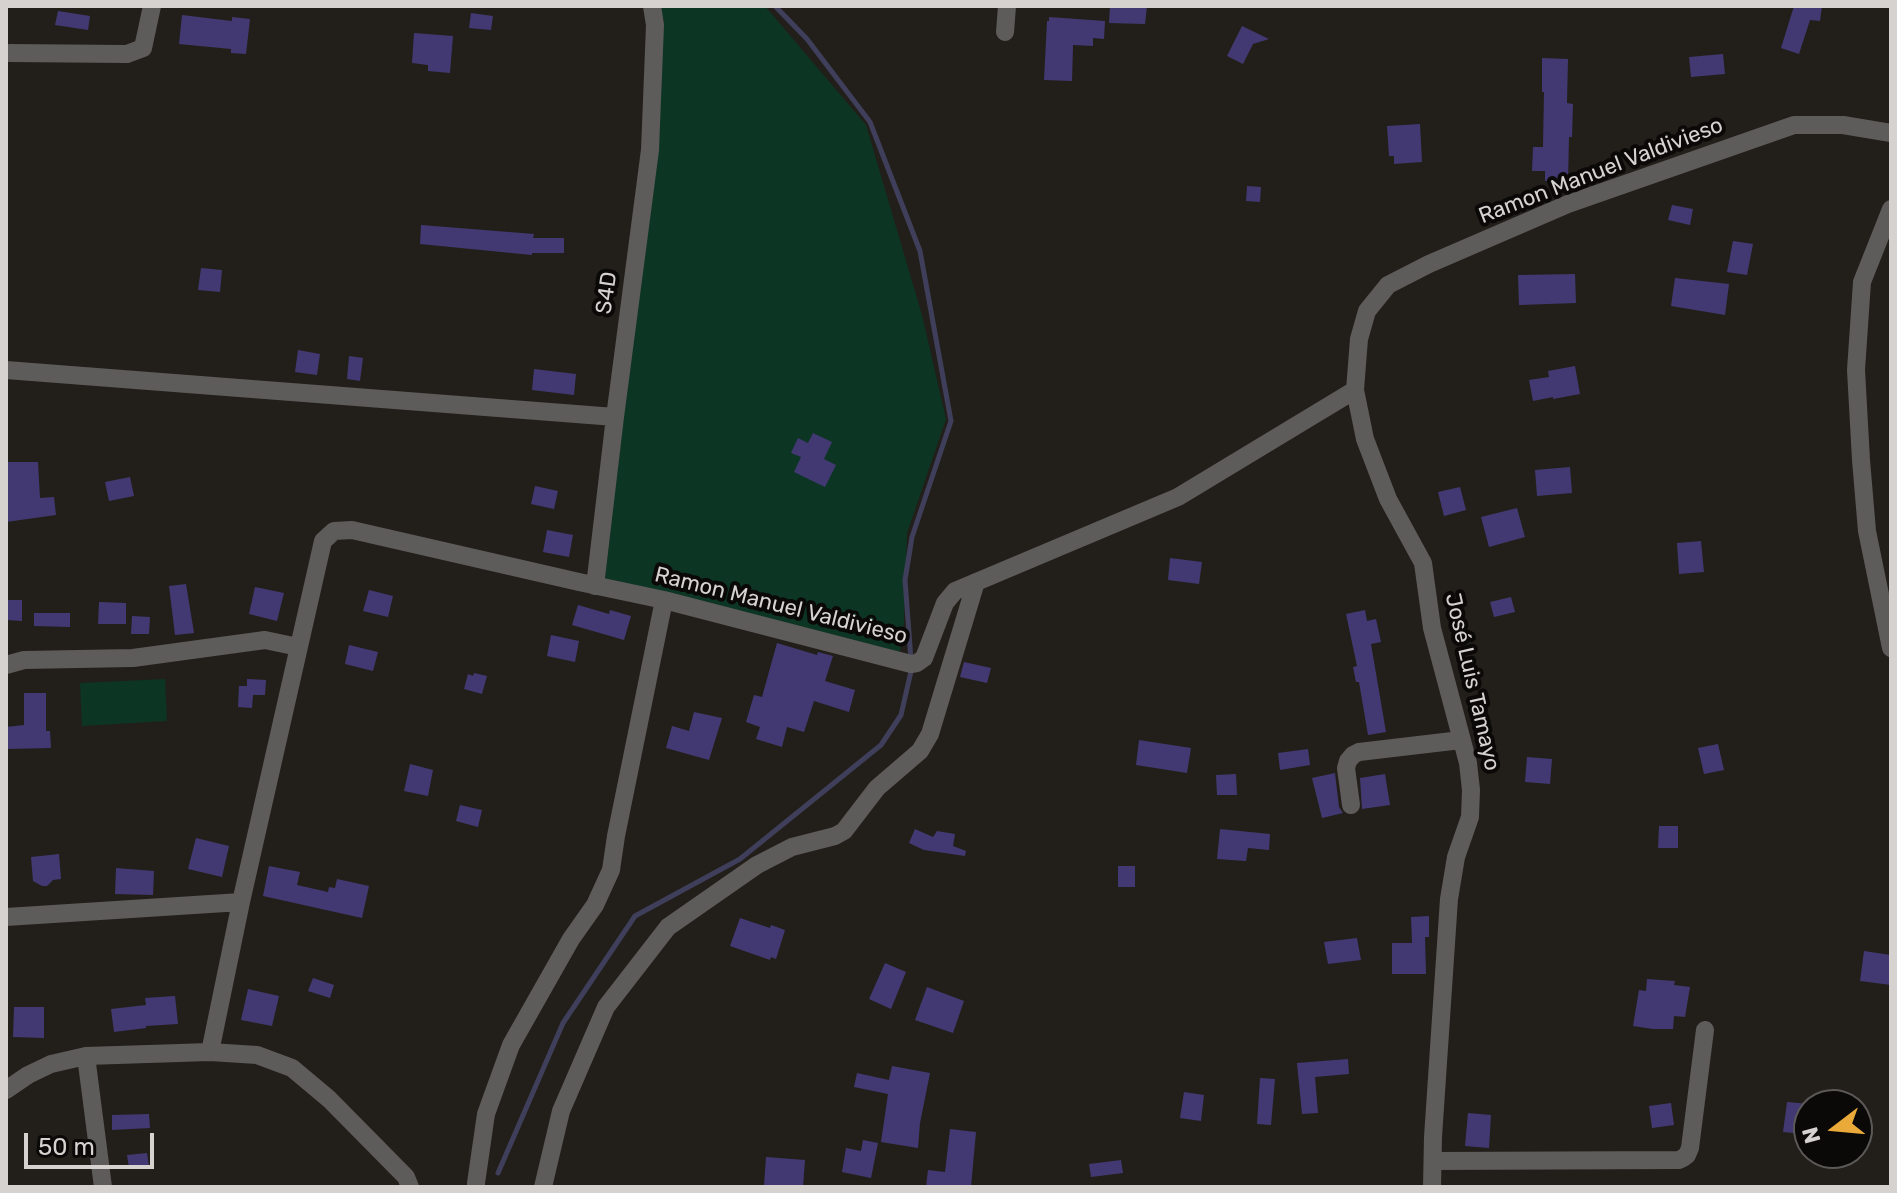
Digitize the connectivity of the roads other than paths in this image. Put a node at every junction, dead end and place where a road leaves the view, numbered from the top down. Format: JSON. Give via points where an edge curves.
{"nodes":[{"id":1,"x":152,"y":6,"type":"edge"},
{"id":2,"x":652,"y":6,"type":"edge"},
{"id":3,"x":1007,"y":9,"type":"edge"},
{"id":4,"x":1005,"y":32,"type":"dead end"},
{"id":5,"x":9,"y":53,"type":"dead end"},
{"id":6,"x":1891,"y":133,"type":"edge"},
{"id":7,"x":1891,"y":209,"type":"edge"},
{"id":8,"x":6,"y":370,"type":"edge"},
{"id":9,"x":1355,"y":390,"type":"junction"},
{"id":10,"x":615,"y":417,"type":"junction"},
{"id":11,"x":976,"y":582,"type":"junction"},
{"id":12,"x":595,"y":586,"type":"junction"},
{"id":13,"x":664,"y":600,"type":"junction"},
{"id":14,"x":298,"y":647,"type":"junction"},
{"id":15,"x":1891,"y":648,"type":"edge"},
{"id":16,"x":6,"y":665,"type":"edge"},
{"id":17,"x":1461,"y":740,"type":"junction"},
{"id":18,"x":1351,"y":805,"type":"dead end"},
{"id":19,"x":241,"y":902,"type":"junction"},
{"id":20,"x":6,"y":917,"type":"edge"},
{"id":21,"x":1705,"y":1030,"type":"dead end"},
{"id":22,"x":210,"y":1052,"type":"junction"},
{"id":23,"x":86,"y":1056,"type":"junction"},
{"id":24,"x":6,"y":1090,"type":"edge"},
{"id":25,"x":1433,"y":1161,"type":"junction"},
{"id":26,"x":411,"y":1184,"type":"edge"},
{"id":27,"x":103,"y":1187,"type":"edge"},
{"id":28,"x":476,"y":1187,"type":"edge"},
{"id":29,"x":543,"y":1187,"type":"edge"},
{"id":30,"x":1432,"y":1187,"type":"edge"}],
"edges":[{"from":1,"to":5,"type":"street","via":[[143,48],[127,54]]},
{"from":2,"to":10,"type":"street","name":"S4D","via":[[650,150]]},
{"from":3,"to":4,"type":"street"},
{"from":6,"to":9,"type":"street","name":"Ramon Manuel Valdivieso","via":[[1843,125],[1794,125],[1568,204],[1429,264],[1388,285],[1367,311]]},
{"from":7,"to":15,"type":"street","via":[[1862,282],[1856,370],[1867,531]]},
{"from":8,"to":10,"type":"street"},
{"from":9,"to":11,"type":"street","name":"Ramon Manuel Valdivieso","via":[[1178,497]]},
{"from":9,"to":17,"type":"street","name":"José Luis Tamayo","via":[[1365,439],[1388,499],[1423,563],[1432,628]]},
{"from":10,"to":12,"type":"street","name":"S4D"},
{"from":11,"to":13,"type":"street","name":"Ramon Manuel Valdivieso","via":[[949,596],[924,658],[911,664]]},
{"from":11,"to":29,"type":"street","via":[[930,734],[920,751],[877,788],[844,831],[792,847],[757,865],[668,927],[606,1007],[561,1111]]},
{"from":12,"to":13,"type":"street","name":"Ramon Manuel Valdivieso"},
{"from":12,"to":14,"type":"street","name":"Ramon Manuel Valdivieso","via":[[352,530],[334,531],[323,541]]},
{"from":13,"to":28,"type":"street","via":[[611,870],[511,1045],[486,1114]]},
{"from":14,"to":16,"type":"street","via":[[265,640],[133,658],[24,660]]},
{"from":14,"to":19,"type":"street","name":"Ramon Manuel Valdivieso"},
{"from":17,"to":18,"type":"street","via":[[1353,755],[1346,768]]},
{"from":17,"to":25,"type":"street","name":"José Luis Tamayo","via":[[1471,804],[1449,899]]},
{"from":19,"to":20,"type":"street"},
{"from":19,"to":22,"type":"street","name":"Ramon Manuel Valdivieso"},
{"from":21,"to":25,"type":"street","via":[[1690,1148],[1679,1160]]},
{"from":22,"to":23,"type":"street"},
{"from":22,"to":26,"type":"street","via":[[257,1055],[292,1068]]},
{"from":23,"to":24,"type":"street","via":[[51,1064]]},
{"from":23,"to":27,"type":"street"},
{"from":25,"to":30,"type":"street","name":"José Luis Tamayo"}]}
